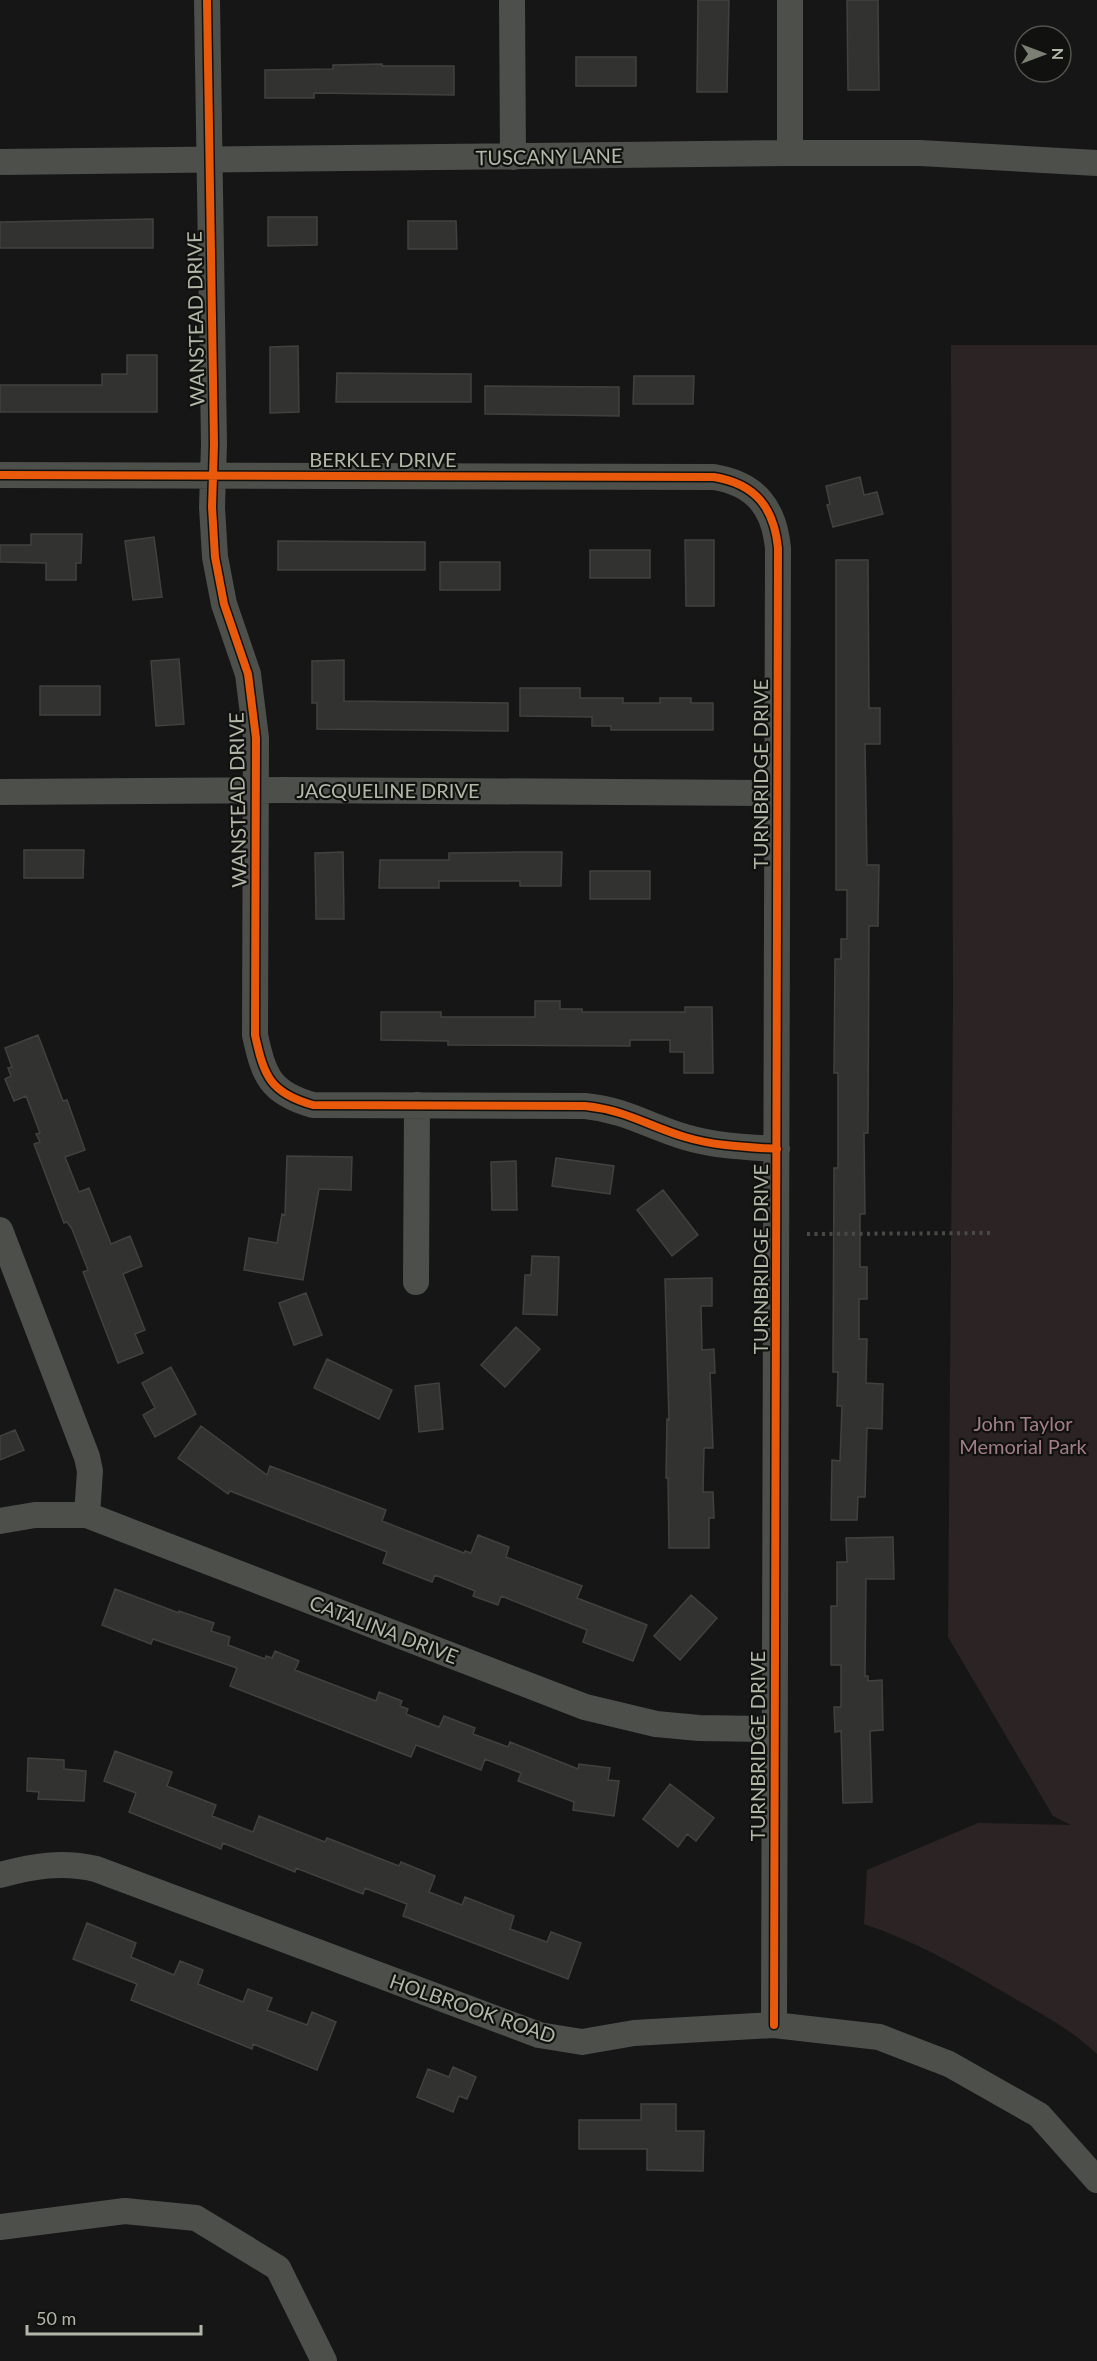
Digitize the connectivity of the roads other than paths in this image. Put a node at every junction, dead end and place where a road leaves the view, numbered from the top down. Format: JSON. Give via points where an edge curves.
{"nodes":[{"id":1,"x":207,"y":0,"type":"edge"},
{"id":2,"x":512,"y":0,"type":"edge"},
{"id":3,"x":790,"y":0,"type":"edge"},
{"id":4,"x":790,"y":153,"type":"junction"},
{"id":5,"x":513,"y":157,"type":"junction"},
{"id":6,"x":208,"y":160,"type":"junction"},
{"id":7,"x":0,"y":162,"type":"edge"},
{"id":8,"x":1097,"y":163,"type":"edge"},
{"id":9,"x":0,"y":475,"type":"edge"},
{"id":10,"x":214,"y":475,"type":"junction"},
{"id":11,"x":759,"y":498,"type":"joint"},
{"id":12,"x":256,"y":790,"type":"junction"},
{"id":13,"x":0,"y":792,"type":"edge"},
{"id":14,"x":776,"y":793,"type":"junction"},
{"id":15,"x":417,"y":1105,"type":"junction"},
{"id":16,"x":777,"y":1149,"type":"junction"},
{"id":17,"x":0,"y":1230,"type":"edge"},
{"id":18,"x":416,"y":1282,"type":"dead end"},
{"id":19,"x":87,"y":1515,"type":"junction"},
{"id":20,"x":0,"y":1521,"type":"edge"},
{"id":21,"x":773,"y":1729,"type":"junction"},
{"id":22,"x":0,"y":1875,"type":"edge"},
{"id":23,"x":774,"y":2025,"type":"junction"},
{"id":24,"x":1097,"y":2180,"type":"edge"},
{"id":25,"x":0,"y":2227,"type":"edge"},
{"id":26,"x":324,"y":2361,"type":"edge"}],
"edges":[{"from":1,"to":6,"type":"street","name":"WANSTEAD DRIVE"},
{"from":2,"to":5,"type":"street"},
{"from":3,"to":4,"type":"street"},
{"from":4,"to":5,"type":"street","name":"TUSCANY LANE"},
{"from":4,"to":8,"type":"street","name":"TUSCANY LANE","via":[[920,153]]},
{"from":5,"to":6,"type":"street","name":"TUSCANY LANE"},
{"from":6,"to":7,"type":"street","name":"TUSCANY LANE"},
{"from":6,"to":10,"type":"street","name":"WANSTEAD DRIVE"},
{"from":9,"to":10,"type":"street","name":"BERKLEY DRIVE"},
{"from":10,"to":11,"type":"street","name":"BERKLEY DRIVE","via":[[714,477],[740,484]]},
{"from":10,"to":12,"type":"street","name":"WANSTEAD DRIVE","via":[[215,557],[224,604],[249,684],[256,738]]},
{"from":11,"to":14,"type":"street","name":"TURNBRIDGE DRIVE","via":[[772,519],[778,548]]},
{"from":12,"to":13,"type":"street","name":"JACQUELINE DRIVE"},
{"from":12,"to":14,"type":"street","name":"JACQUELINE DRIVE"},
{"from":12,"to":15,"type":"street","name":"WANSTEAD DRIVE","via":[[255,1035],[268,1079],[280,1091],[313,1105]]},
{"from":14,"to":16,"type":"street","name":"TURNBRIDGE DRIVE"},
{"from":15,"to":16,"type":"street","name":"WANSTEAD DRIVE","via":[[604,1108],[701,1142]]},
{"from":15,"to":18,"type":"street"},
{"from":16,"to":21,"type":"street","name":"TURNBRIDGE DRIVE"},
{"from":17,"to":19,"type":"street","via":[[87,1457]]},
{"from":19,"to":20,"type":"street","name":"CATALINA DRIVE","via":[[35,1515]]},
{"from":19,"to":21,"type":"street","name":"CATALINA DRIVE","via":[[585,1707],[656,1724]]},
{"from":21,"to":23,"type":"street","name":"TURNBRIDGE DRIVE"},
{"from":22,"to":23,"type":"street","name":"HOLBROOK ROAD","via":[[55,1864],[96,1869],[539,2036],[582,2042],[634,2033]]},
{"from":23,"to":24,"type":"street","name":"HOLBROOK ROAD","via":[[879,2037],[949,2064],[1040,2115]]},
{"from":25,"to":26,"type":"street","via":[[125,2211],[196,2218],[278,2268]]}]}
